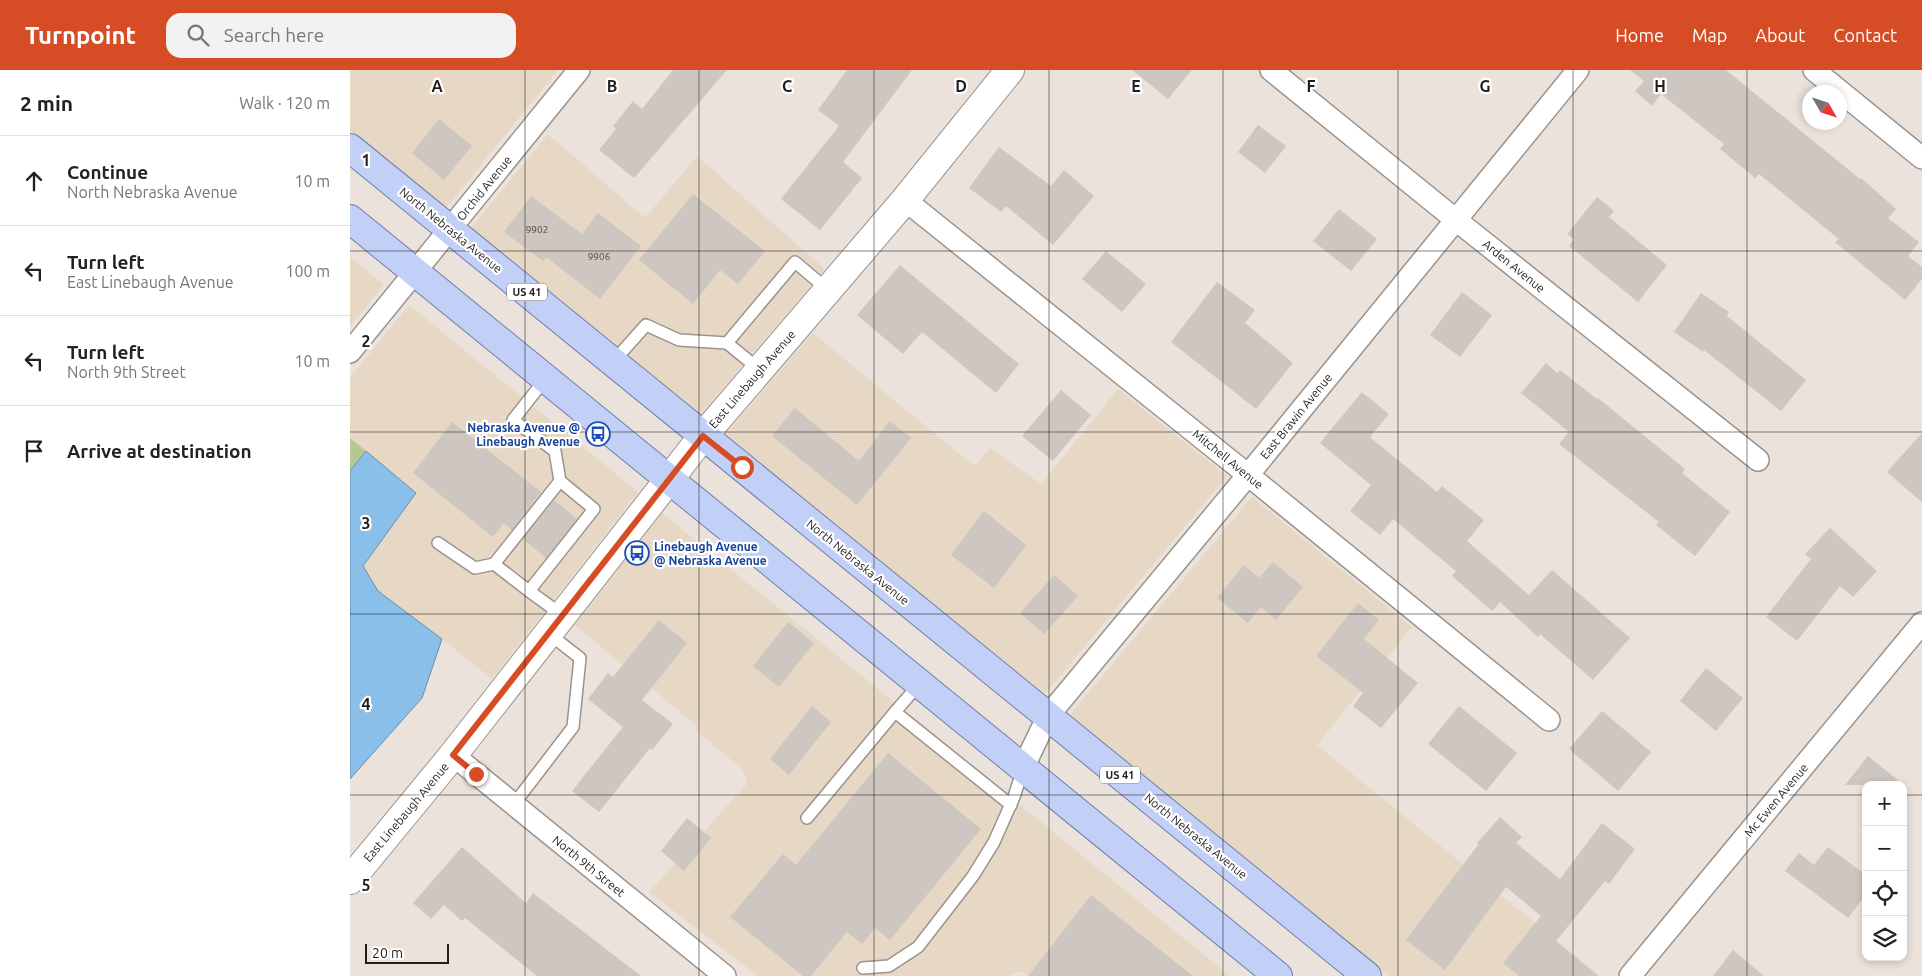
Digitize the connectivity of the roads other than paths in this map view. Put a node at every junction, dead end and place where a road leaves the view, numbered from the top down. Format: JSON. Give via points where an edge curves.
{"nodes":[{"id":1,"x":579,"y":70,"type":"edge"},
{"id":2,"x":1010,"y":70,"type":"edge"},
{"id":3,"x":1272,"y":70,"type":"edge"},
{"id":4,"x":1578,"y":70,"type":"edge"},
{"id":5,"x":1814,"y":70,"type":"edge"},
{"id":6,"x":350,"y":148,"type":"edge"},
{"id":7,"x":1922,"y":158,"type":"edge"},
{"id":8,"x":905,"y":200,"type":"junction"},
{"id":9,"x":350,"y":219,"type":"edge"},
{"id":10,"x":1456,"y":220,"type":"junction"},
{"id":11,"x":450,"y":229,"type":"junction"},
{"id":12,"x":415,"y":272,"type":"junction"},
{"id":13,"x":828,"y":290,"type":"junction"},
{"id":14,"x":727,"y":343,"type":"junction"},
{"id":15,"x":350,"y":352,"type":"edge"},
{"id":16,"x":613,"y":362,"type":"junction"},
{"id":17,"x":760,"y":370,"type":"junction"},
{"id":18,"x":546,"y":378,"type":"junction"},
{"id":19,"x":703,"y":436,"type":"junction"},
{"id":20,"x":1758,"y":460,"type":"dead end"},
{"id":21,"x":1248,"y":475,"type":"junction"},
{"id":22,"x":669,"y":478,"type":"junction"},
{"id":23,"x":560,"y":481,"type":"junction"},
{"id":24,"x":438,"y":543,"type":"dead end"},
{"id":25,"x":494,"y":564,"type":"junction"},
{"id":26,"x":529,"y":590,"type":"junction"},
{"id":27,"x":1922,"y":623,"type":"edge"},
{"id":28,"x":555,"y":624,"type":"junction"},
{"id":29,"x":920,"y":683,"type":"junction"},
{"id":30,"x":895,"y":712,"type":"junction"},
{"id":31,"x":1048,"y":716,"type":"junction"},
{"id":32,"x":1549,"y":720,"type":"dead end"},
{"id":33,"x":453,"y":755,"type":"junction"},
{"id":34,"x":1023,"y":768,"type":"junction"},
{"id":35,"x":514,"y":804,"type":"junction"},
{"id":36,"x":1011,"y":805,"type":"junction"},
{"id":37,"x":808,"y":818,"type":"dead end"},
{"id":38,"x":350,"y":880,"type":"edge"},
{"id":39,"x":863,"y":968,"type":"dead end"},
{"id":40,"x":1363,"y":975,"type":"edge"},
{"id":41,"x":725,"y":976,"type":"edge"},
{"id":42,"x":1278,"y":976,"type":"edge"},
{"id":43,"x":1630,"y":976,"type":"edge"}],
"edges":[{"from":1,"to":11,"type":"street","name":"Orchid Avenue"},
{"from":2,"to":8,"type":"street","name":"East Linebaugh Avenue"},
{"from":3,"to":10,"type":"street","name":"Arden Avenue"},
{"from":4,"to":10,"type":"street","name":"East Brawin Avenue"},
{"from":5,"to":7,"type":"street"},
{"from":6,"to":11,"type":"main road","name":"North Nebraska Avenue","number":"US 41"},
{"from":8,"to":13,"type":"street","name":"East Linebaugh Avenue"},
{"from":8,"to":21,"type":"street","name":"Mitchell Avenue"},
{"from":9,"to":12,"type":"main road"},
{"from":10,"to":20,"type":"street","name":"Arden Avenue"},
{"from":10,"to":21,"type":"street","name":"East Brawin Avenue"},
{"from":11,"to":12,"type":"street","name":"Orchid Avenue"},
{"from":11,"to":16,"type":"main road","name":"North Nebraska Avenue","number":"US 41"},
{"from":12,"to":15,"type":"street","name":"Orchid Avenue"},
{"from":12,"to":18,"type":"main road"},
{"from":13,"to":14,"type":"lane","via":[[795,262]]},
{"from":13,"to":17,"type":"street","name":"East Linebaugh Avenue"},
{"from":14,"to":16,"type":"lane","via":[[679,340],[646,325]]},
{"from":14,"to":17,"type":"lane"},
{"from":16,"to":19,"type":"main road","name":"North Nebraska Avenue","number":"US 41"},
{"from":17,"to":19,"type":"street","name":"East Linebaugh Avenue"},
{"from":18,"to":22,"type":"main road"},
{"from":18,"to":23,"type":"lane","via":[[514,420],[555,451]]},
{"from":19,"to":22,"type":"street","name":"East Linebaugh Avenue"},
{"from":19,"to":31,"type":"main road","name":"North Nebraska Avenue","number":"US 41"},
{"from":21,"to":31,"type":"street","name":"East Brawin Avenue"},
{"from":21,"to":32,"type":"street","name":"Mitchell Avenue"},
{"from":22,"to":28,"type":"street","name":"East Linebaugh Avenue"},
{"from":22,"to":29,"type":"main road"},
{"from":23,"to":25,"type":"lane"},
{"from":23,"to":26,"type":"lane","via":[[594,509]]},
{"from":24,"to":25,"type":"lane","via":[[475,568]]},
{"from":25,"to":26,"type":"lane"},
{"from":26,"to":28,"type":"lane"},
{"from":27,"to":43,"type":"street","name":"Mc Ewen Avenue"},
{"from":28,"to":33,"type":"street","name":"East Linebaugh Avenue"},
{"from":28,"to":35,"type":"lane","via":[[580,658],[573,726]]},
{"from":29,"to":30,"type":"lane"},
{"from":29,"to":34,"type":"main road"},
{"from":30,"to":36,"type":"lane"},
{"from":30,"to":37,"type":"lane"},
{"from":31,"to":34,"type":"street","name":"East Brawin Avenue"},
{"from":31,"to":40,"type":"main road","name":"North Nebraska Avenue","number":"US 41"},
{"from":33,"to":35,"type":"street","name":"North 9th Street"},
{"from":33,"to":38,"type":"street","name":"East Linebaugh Avenue"},
{"from":34,"to":36,"type":"lane"},
{"from":34,"to":42,"type":"main road"},
{"from":35,"to":41,"type":"street","name":"North 9th Street"},
{"from":36,"to":39,"type":"lane","via":[[973,876],[918,947],[890,966]]}]}
